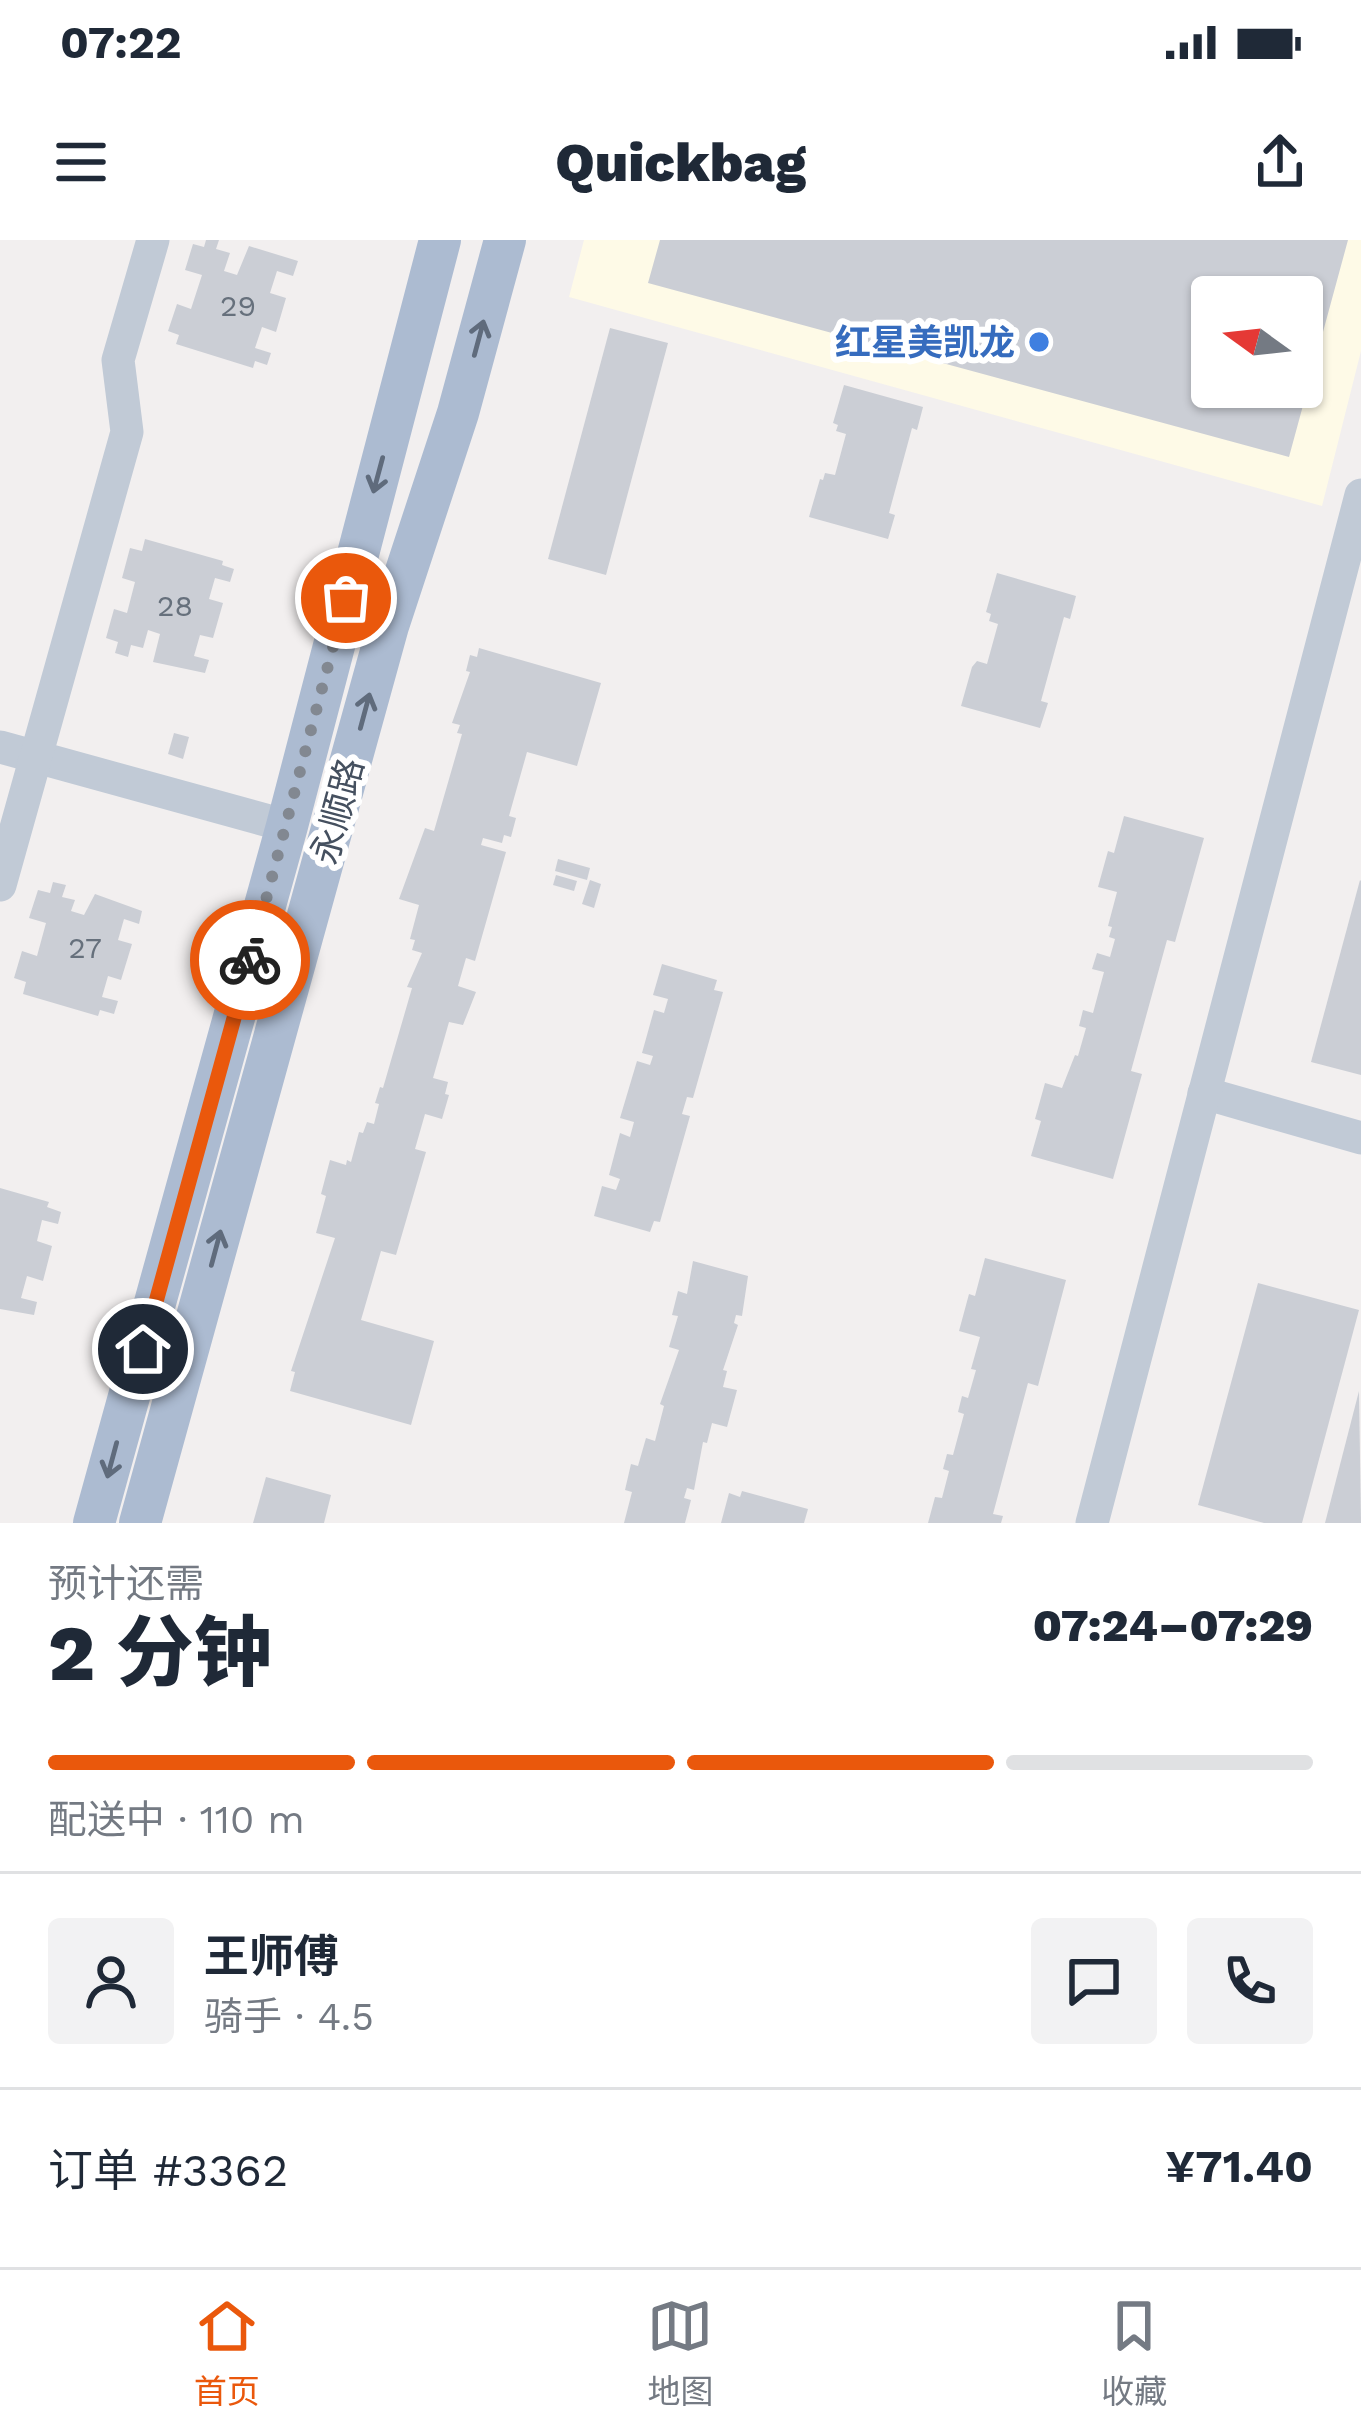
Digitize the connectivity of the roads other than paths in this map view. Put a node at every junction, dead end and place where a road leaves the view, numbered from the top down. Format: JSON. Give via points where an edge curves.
{"nodes":[{"id":1,"x":153,"y":240,"type":"edge"},
{"id":2,"x":440,"y":240,"type":"edge"},
{"id":3,"x":505,"y":240,"type":"edge"},
{"id":4,"x":1361,"y":495,"type":"edge"},
{"id":5,"x":0,"y":747,"type":"edge"},
{"id":6,"x":35,"y":757,"type":"junction"},
{"id":7,"x":287,"y":826,"type":"junction"},
{"id":8,"x":0,"y":885,"type":"edge"},
{"id":9,"x":1204,"y":1093,"type":"junction"},
{"id":10,"x":1361,"y":1138,"type":"edge"},
{"id":11,"x":94,"y":1523,"type":"edge"},
{"id":12,"x":140,"y":1523,"type":"edge"},
{"id":13,"x":1092,"y":1523,"type":"edge"}],
"edges":[{"from":1,"to":6,"type":"street","via":[[118,360],[128,432]]},
{"from":2,"to":7,"type":"main road","name":"永顺路","one_way":true},
{"from":12,"to":3,"type":"main road","name":"永顺路","one_way":true,"via":[[388,626]]},
{"from":4,"to":9,"type":"street"},
{"from":5,"to":6,"type":"street"},
{"from":6,"to":7,"type":"street"},
{"from":6,"to":8,"type":"street"},
{"from":7,"to":11,"type":"main road","name":"永顺路","one_way":true},
{"from":9,"to":10,"type":"street"},
{"from":9,"to":13,"type":"street"}]}
